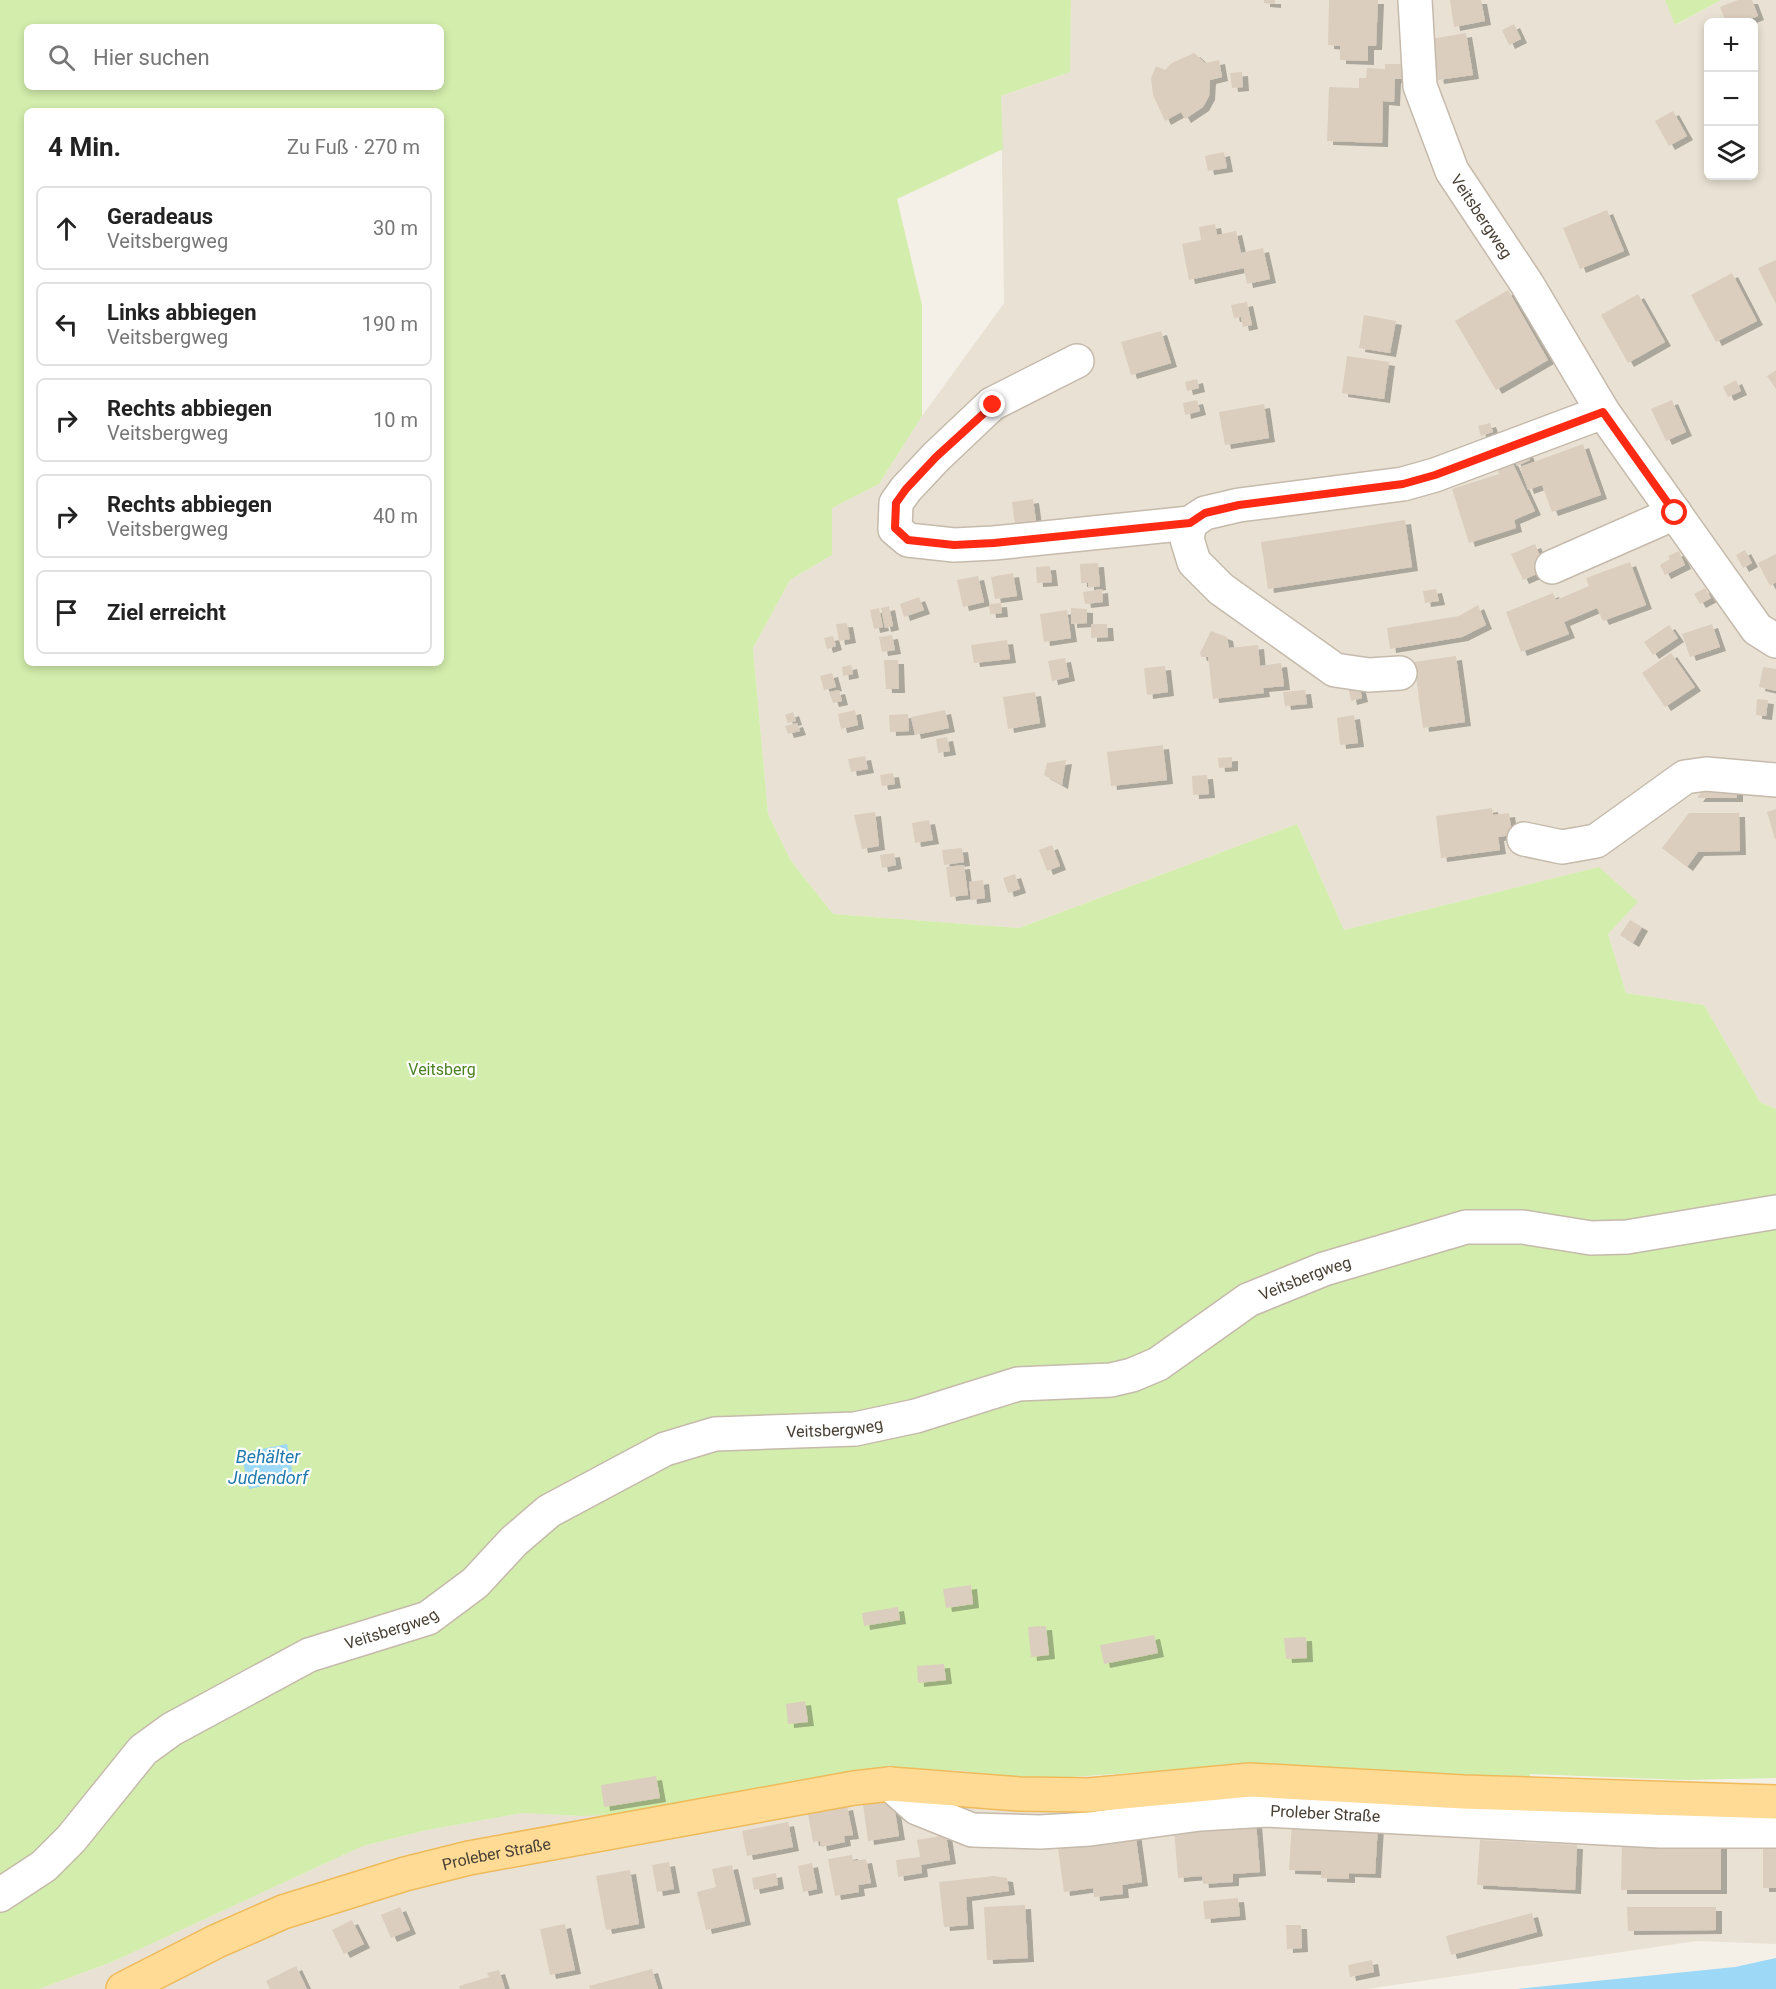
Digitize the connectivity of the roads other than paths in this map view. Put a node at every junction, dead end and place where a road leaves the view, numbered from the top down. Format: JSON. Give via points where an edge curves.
{"nodes":[{"id":1,"x":1415,"y":0,"type":"edge"},
{"id":2,"x":1077,"y":361,"type":"dead end"},
{"id":3,"x":1603,"y":412,"type":"junction"},
{"id":4,"x":1675,"y":513,"type":"junction"},
{"id":5,"x":1190,"y":523,"type":"junction"},
{"id":6,"x":1552,"y":567,"type":"dead end"},
{"id":7,"x":1776,"y":641,"type":"edge"},
{"id":8,"x":1400,"y":673,"type":"dead end"},
{"id":9,"x":1776,"y":780,"type":"edge"},
{"id":10,"x":1524,"y":839,"type":"dead end"},
{"id":11,"x":1776,"y":1212,"type":"edge"},
{"id":12,"x":890,"y":1784,"type":"junction"},
{"id":13,"x":1776,"y":1802,"type":"edge"},
{"id":14,"x":1776,"y":1831,"type":"edge"},
{"id":15,"x":0,"y":1895,"type":"edge"},
{"id":16,"x":123,"y":1989,"type":"edge"}],
"edges":[{"from":1,"to":3,"type":"street","name":"Veitsbergweg","via":[[1420,86],[1452,171],[1527,284]]},
{"from":2,"to":5,"type":"street","via":[[984,412],[906,489],[896,503],[895,528],[908,540],[954,545]]},
{"from":3,"to":4,"type":"street","name":"Veitsbergweg"},
{"from":3,"to":5,"type":"street","via":[[1403,484],[1239,505],[1205,513]]},
{"from":4,"to":6,"type":"street"},
{"from":4,"to":7,"type":"street","name":"Veitsbergweg","via":[[1757,629]]},
{"from":5,"to":8,"type":"street","via":[[1187,539],[1194,562],[1221,590],[1335,670],[1369,675]]},
{"from":9,"to":10,"type":"street","via":[[1706,774],[1686,777],[1596,841],[1562,847]]},
{"from":11,"to":15,"type":"street","name":"Veitsbergweg","via":[[1627,1237],[1591,1238],[1523,1227],[1466,1227],[1324,1269],[1248,1300],[1158,1364],[1132,1376],[1018,1384],[916,1416],[855,1429],[715,1434],[665,1449],[549,1511],[514,1540],[475,1583],[428,1618],[309,1655],[172,1729],[143,1750],[71,1839],[44,1866]]},
{"from":12,"to":13,"type":"main road","name":"Proleber Straße","via":[[1090,1795],[1250,1780],[1463,1792]]},
{"from":12,"to":14,"type":"street","name":"Proleber Straße","via":[[917,1808],[972,1830],[1090,1829],[1200,1814],[1267,1810],[1648,1830]]},
{"from":12,"to":16,"type":"main road","name":"Proleber Straße","via":[[469,1858],[405,1874],[283,1912]]}]}
